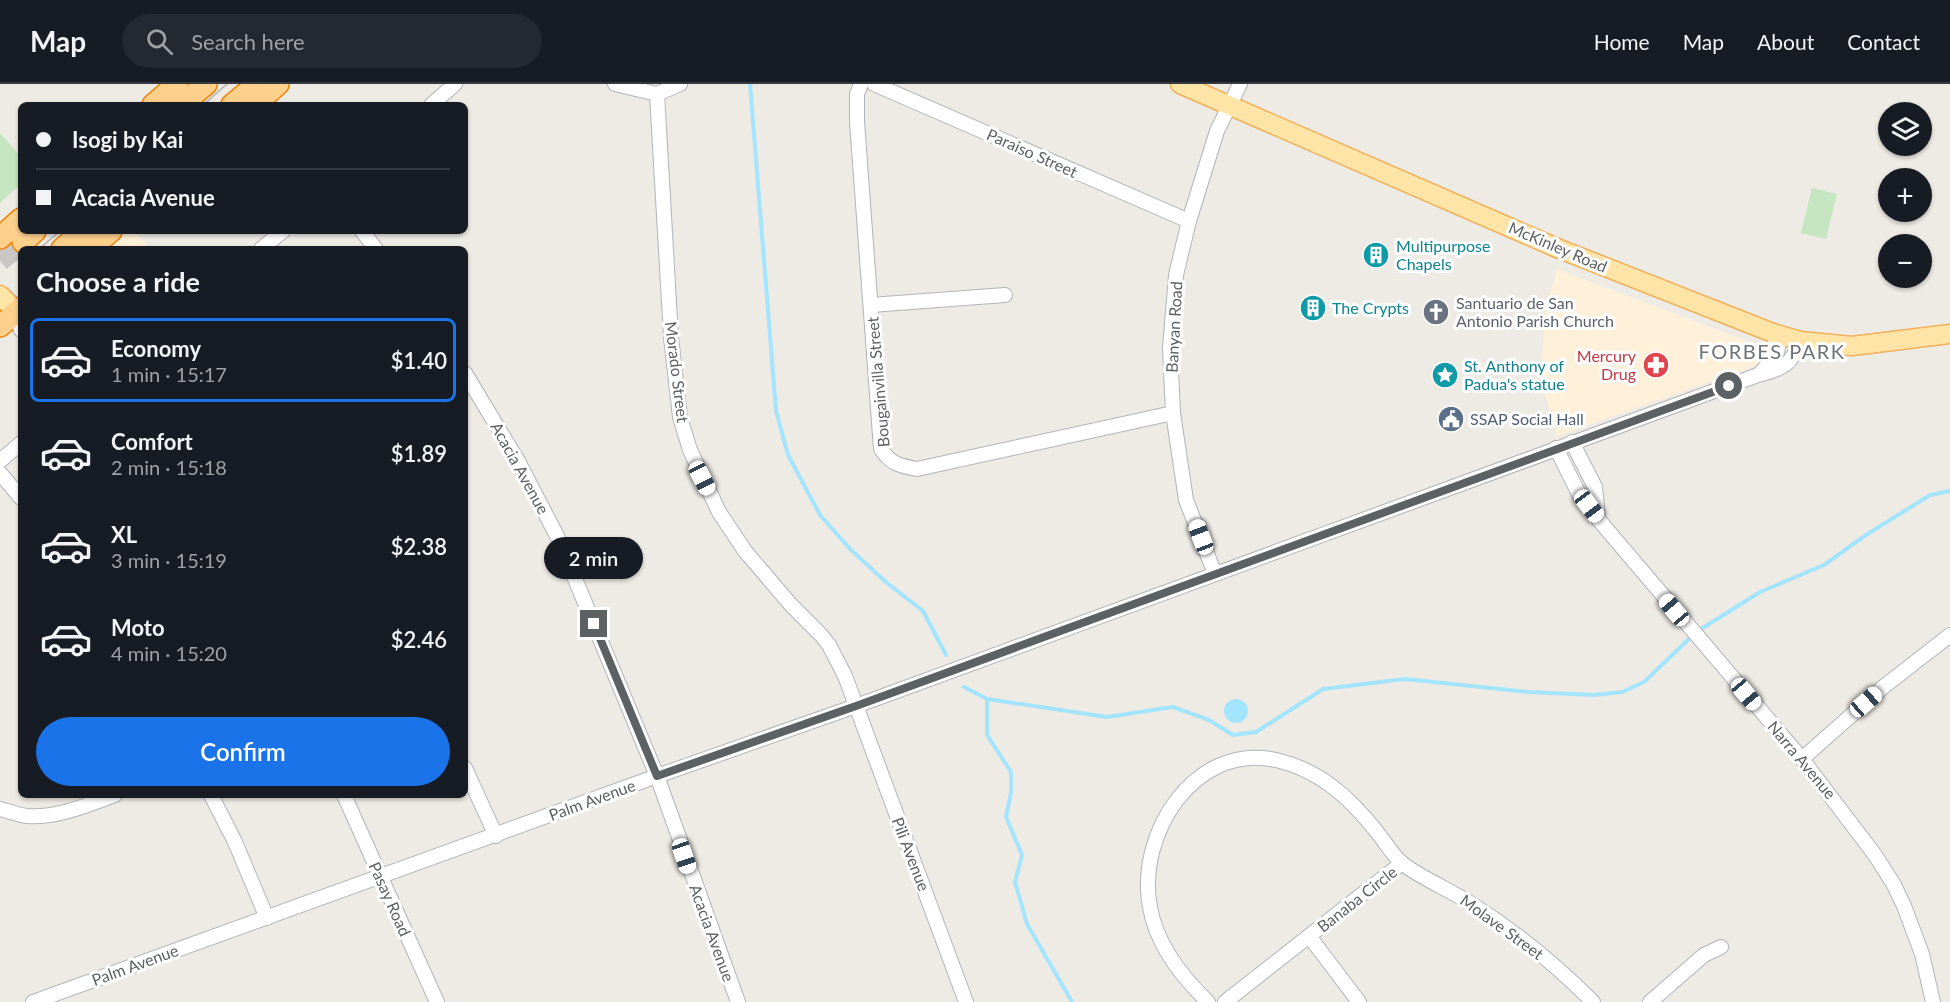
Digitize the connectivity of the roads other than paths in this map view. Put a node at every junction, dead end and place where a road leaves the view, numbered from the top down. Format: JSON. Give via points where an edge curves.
{"nodes":[{"id":1,"x":206,"y":84,"type":"edge"},
{"id":2,"x":257,"y":84,"type":"edge"},
{"id":3,"x":278,"y":84,"type":"edge"},
{"id":4,"x":455,"y":84,"type":"edge"},
{"id":5,"x":615,"y":84,"type":"edge"},
{"id":6,"x":680,"y":84,"type":"edge"},
{"id":7,"x":861,"y":84,"type":"edge"},
{"id":8,"x":874,"y":84,"type":"edge"},
{"id":9,"x":1180,"y":84,"type":"edge"},
{"id":10,"x":1240,"y":84,"type":"edge"},
{"id":11,"x":167,"y":94,"type":"edge"},
{"id":12,"x":657,"y":94,"type":"junction"},
{"id":13,"x":236,"y":102,"type":"edge"},
{"id":14,"x":257,"y":102,"type":"edge"},
{"id":15,"x":434,"y":102,"type":"edge"},
{"id":16,"x":1229,"y":106,"type":"junction"},
{"id":17,"x":1189,"y":221,"type":"junction"},
{"id":18,"x":18,"y":222,"type":"edge"},
{"id":19,"x":80,"y":234,"type":"edge"},
{"id":20,"x":108,"y":234,"type":"edge"},
{"id":21,"x":279,"y":234,"type":"edge"},
{"id":22,"x":364,"y":234,"type":"edge"},
{"id":23,"x":0,"y":238,"type":"tunnel mouth"},
{"id":24,"x":66,"y":246,"type":"edge"},
{"id":25,"x":94,"y":246,"type":"edge"},
{"id":26,"x":265,"y":246,"type":"edge"},
{"id":27,"x":374,"y":246,"type":"edge"},
{"id":28,"x":0,"y":295,"type":"edge"},
{"id":29,"x":1005,"y":295,"type":"dead end"},
{"id":30,"x":872,"y":305,"type":"junction"},
{"id":31,"x":16,"y":318,"type":"edge"},
{"id":32,"x":1773,"y":333,"type":"junction"},
{"id":33,"x":1950,"y":334,"type":"edge"},
{"id":34,"x":1800,"y":341,"type":"junction"},
{"id":35,"x":1758,"y":375,"type":"junction"},
{"id":36,"x":468,"y":378,"type":"edge"},
{"id":37,"x":1173,"y":413,"type":"junction"},
{"id":38,"x":1572,"y":442,"type":"junction"},
{"id":39,"x":18,"y":446,"type":"edge"},
{"id":40,"x":1556,"y":448,"type":"junction"},
{"id":41,"x":0,"y":461,"type":"edge"},
{"id":42,"x":0,"y":473,"type":"edge"},
{"id":43,"x":18,"y":494,"type":"edge"},
{"id":44,"x":1598,"y":519,"type":"junction"},
{"id":45,"x":1215,"y":574,"type":"junction"},
{"id":46,"x":1950,"y":635,"type":"edge"},
{"id":47,"x":856,"y":706,"type":"junction"},
{"id":48,"x":1802,"y":759,"type":"junction"},
{"id":49,"x":468,"y":775,"type":"edge"},
{"id":50,"x":657,"y":776,"type":"junction"},
{"id":51,"x":106,"y":798,"type":"edge"},
{"id":52,"x":213,"y":798,"type":"edge"},
{"id":53,"x":345,"y":798,"type":"edge"},
{"id":54,"x":0,"y":809,"type":"edge"},
{"id":55,"x":496,"y":836,"type":"junction"},
{"id":56,"x":1402,"y":863,"type":"junction"},
{"id":57,"x":380,"y":877,"type":"junction"},
{"id":58,"x":267,"y":918,"type":"junction"},
{"id":59,"x":1309,"y":936,"type":"junction"},
{"id":60,"x":1721,"y":946,"type":"dead end"},
{"id":61,"x":33,"y":1002,"type":"edge"},
{"id":62,"x":437,"y":1002,"type":"edge"},
{"id":63,"x":738,"y":1002,"type":"edge"},
{"id":64,"x":966,"y":1002,"type":"edge"},
{"id":65,"x":1208,"y":1002,"type":"edge"},
{"id":66,"x":1225,"y":1002,"type":"edge"},
{"id":67,"x":1359,"y":1002,"type":"edge"},
{"id":68,"x":1593,"y":1002,"type":"edge"},
{"id":69,"x":1650,"y":1002,"type":"edge"},
{"id":70,"x":1933,"y":1002,"type":"edge"}],
"edges":[{"from":1,"to":11,"type":"highway"},
{"from":2,"to":13,"type":"highway"},
{"from":3,"to":14,"type":"highway"},
{"from":4,"to":15,"type":"street"},
{"from":5,"to":12,"type":"street"},
{"from":6,"to":12,"type":"street"},
{"from":7,"to":30,"type":"street","name":"Bougainvilla Street","via":[[856,122]]},
{"from":8,"to":17,"type":"street","name":"Paraiso Street"},
{"from":9,"to":16,"type":"main road","name":"McKinley Road"},
{"from":10,"to":16,"type":"street","name":"Banyan Road"},
{"from":12,"to":47,"type":"street","name":"Morado Street","via":[[671,337],[680,417],[690,450],[719,512],[745,551],[829,645]]},
{"from":16,"to":17,"type":"street","name":"Banyan Road","via":[[1217,131]]},
{"from":16,"to":32,"type":"main road","name":"McKinley Road","via":[[1557,248]]},
{"from":17,"to":37,"type":"street","name":"Banyan Road","via":[[1173,306]]},
{"from":18,"to":23,"type":"highway"},
{"from":19,"to":24,"type":"highway"},
{"from":20,"to":25,"type":"highway"},
{"from":21,"to":26,"type":"street"},
{"from":22,"to":27,"type":"street"},
{"from":28,"to":31,"type":"main road"},
{"from":29,"to":30,"type":"street"},
{"from":30,"to":37,"type":"street","name":"Bougainvilla Street","via":[[881,449],[898,466],[917,469]]},
{"from":32,"to":34,"type":"main road","name":"McKinley Road"},
{"from":32,"to":35,"type":"street","via":[[1778,348],[1775,358]]},
{"from":33,"to":34,"type":"main road","name":"McKinley Road","via":[[1852,346]]},
{"from":34,"to":35,"type":"street","name":"Palm Avenue","via":[[1788,364]]},
{"from":35,"to":38,"type":"street","name":"Palm Avenue"},
{"from":36,"to":50,"type":"street","name":"Acacia Avenue","via":[[518,460],[558,538]]},
{"from":37,"to":45,"type":"street","name":"Banyan Road","via":[[1186,500]]},
{"from":38,"to":40,"type":"street","name":"Palm Avenue"},
{"from":38,"to":44,"type":"street","via":[[1595,487]]},
{"from":39,"to":41,"type":"street"},
{"from":40,"to":44,"type":"street","name":"Narra Avenue","via":[[1579,494]]},
{"from":40,"to":45,"type":"street","name":"Palm Avenue"},
{"from":42,"to":43,"type":"street"},
{"from":44,"to":48,"type":"street","name":"Narra Avenue"},
{"from":45,"to":47,"type":"street","name":"Palm Avenue"},
{"from":46,"to":48,"type":"street","via":[[1882,688]]},
{"from":47,"to":50,"type":"street","name":"Palm Avenue"},
{"from":47,"to":64,"type":"street","name":"Pili Avenue"},
{"from":48,"to":70,"type":"street","name":"Narra Avenue","via":[[1894,885],[1922,954]]},
{"from":49,"to":55,"type":"street"},
{"from":50,"to":55,"type":"street","name":"Palm Avenue"},
{"from":50,"to":63,"type":"street","name":"Acacia Avenue"},
{"from":51,"to":54,"type":"street","via":[[42,816]]},
{"from":52,"to":58,"type":"street"},
{"from":53,"to":57,"type":"street","name":"Pasay Road"},
{"from":55,"to":57,"type":"street","name":"Palm Avenue"},
{"from":56,"to":59,"type":"street","name":"Banaba Circle"},
{"from":56,"to":65,"type":"street","name":"Banaba Circle","via":[[1358,808],[1310,771],[1276,760],[1249,758],[1203,774],[1184,790],[1159,831],[1149,867],[1148,890],[1159,936],[1177,966]]},
{"from":56,"to":68,"type":"street","name":"Molave Street","via":[[1480,910],[1540,954]]},
{"from":57,"to":58,"type":"street","name":"Palm Avenue"},
{"from":57,"to":62,"type":"street","name":"Pasay Road"},
{"from":58,"to":61,"type":"street","name":"Palm Avenue"},
{"from":59,"to":66,"type":"street","name":"Banaba Circle"},
{"from":59,"to":67,"type":"street"},
{"from":60,"to":69,"type":"street"}]}
